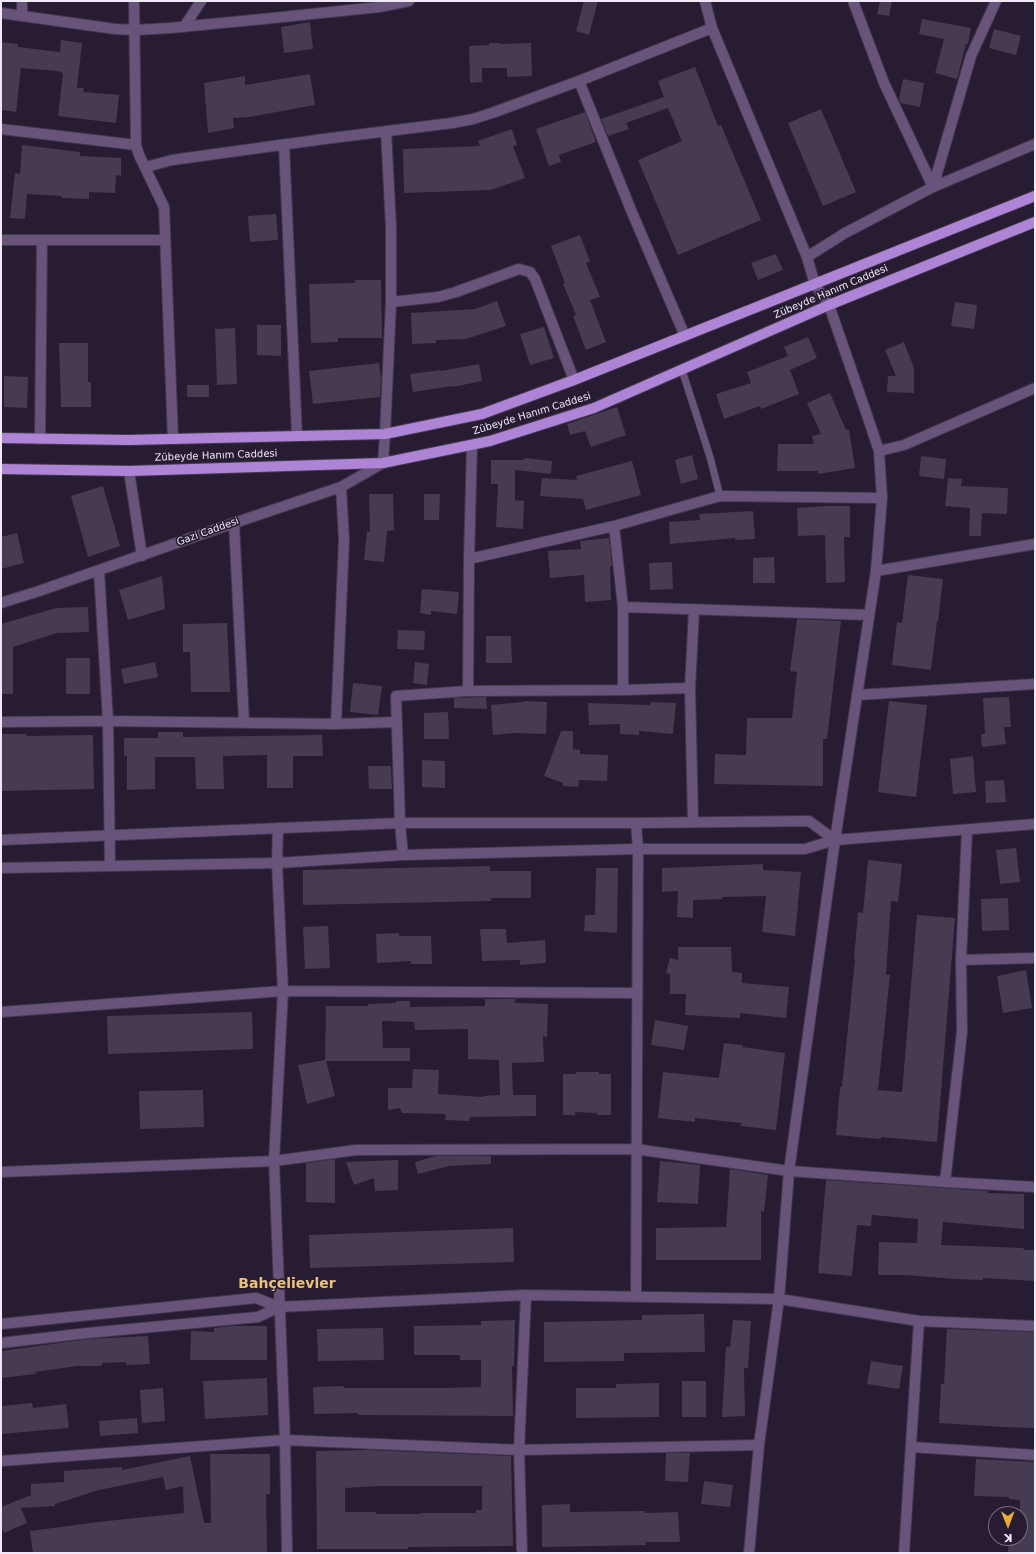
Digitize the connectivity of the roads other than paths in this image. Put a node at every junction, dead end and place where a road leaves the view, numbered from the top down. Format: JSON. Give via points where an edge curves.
{"nodes":[{"id":1,"x":22,"y":1,"type":"edge"},
{"id":2,"x":134,"y":1,"type":"edge"},
{"id":3,"x":201,"y":1,"type":"edge"},
{"id":4,"x":409,"y":1,"type":"edge"},
{"id":5,"x":705,"y":1,"type":"edge"},
{"id":6,"x":853,"y":1,"type":"edge"},
{"id":7,"x":996,"y":1,"type":"edge"},
{"id":8,"x":1,"y":13,"type":"edge"},
{"id":9,"x":22,"y":16,"type":"junction"},
{"id":10,"x":184,"y":27,"type":"junction"},
{"id":11,"x":712,"y":28,"type":"junction"},
{"id":12,"x":135,"y":30,"type":"junction"},
{"id":13,"x":580,"y":81,"type":"junction"},
{"id":14,"x":1,"y":130,"type":"edge"},
{"id":15,"x":386,"y":132,"type":"junction"},
{"id":16,"x":1035,"y":144,"type":"edge"},
{"id":17,"x":136,"y":145,"type":"junction"},
{"id":18,"x":284,"y":145,"type":"junction"},
{"id":19,"x":146,"y":168,"type":"junction"},
{"id":20,"x":933,"y":187,"type":"junction"},
{"id":21,"x":1035,"y":196,"type":"edge"},
{"id":22,"x":1035,"y":222,"type":"edge"},
{"id":23,"x":1,"y":240,"type":"edge"},
{"id":24,"x":42,"y":240,"type":"junction"},
{"id":25,"x":165,"y":240,"type":"junction"},
{"id":26,"x":807,"y":257,"type":"junction"},
{"id":27,"x":814,"y":285,"type":"junction"},
{"id":28,"x":391,"y":302,"type":"junction"},
{"id":29,"x":828,"y":305,"type":"junction"},
{"id":30,"x":685,"y":336,"type":"junction"},
{"id":31,"x":682,"y":370,"type":"junction"},
{"id":32,"x":574,"y":380,"type":"junction"},
{"id":33,"x":1035,"y":388,"type":"edge"},
{"id":34,"x":384,"y":434,"type":"junction"},
{"id":35,"x":297,"y":436,"type":"junction"},
{"id":36,"x":1,"y":438,"type":"edge"},
{"id":37,"x":40,"y":439,"type":"junction"},
{"id":38,"x":173,"y":439,"type":"junction"},
{"id":39,"x":472,"y":445,"type":"junction"},
{"id":40,"x":879,"y":451,"type":"junction"},
{"id":41,"x":383,"y":463,"type":"junction"},
{"id":42,"x":1,"y":469,"type":"edge"},
{"id":43,"x":129,"y":470,"type":"junction"},
{"id":44,"x":341,"y":488,"type":"junction"},
{"id":45,"x":720,"y":496,"type":"junction"},
{"id":46,"x":882,"y":498,"type":"junction"},
{"id":47,"x":234,"y":523,"type":"junction"},
{"id":48,"x":614,"y":526,"type":"junction"},
{"id":49,"x":1035,"y":544,"type":"edge"},
{"id":50,"x":142,"y":556,"type":"junction"},
{"id":51,"x":469,"y":559,"type":"junction"},
{"id":52,"x":99,"y":571,"type":"junction"},
{"id":53,"x":876,"y":571,"type":"junction"},
{"id":54,"x":1,"y":603,"type":"edge"},
{"id":55,"x":623,"y":607,"type":"junction"},
{"id":56,"x":694,"y":610,"type":"junction"},
{"id":57,"x":869,"y":615,"type":"junction"},
{"id":58,"x":1035,"y":684,"type":"edge"},
{"id":59,"x":690,"y":688,"type":"junction"},
{"id":60,"x":622,"y":690,"type":"junction"},
{"id":61,"x":468,"y":691,"type":"junction"},
{"id":62,"x":857,"y":695,"type":"junction"},
{"id":63,"x":108,"y":720,"type":"junction"},
{"id":64,"x":1,"y":722,"type":"edge"},
{"id":65,"x":244,"y":722,"type":"junction"},
{"id":66,"x":396,"y":722,"type":"junction"},
{"id":67,"x":336,"y":724,"type":"junction"},
{"id":68,"x":693,"y":822,"type":"junction"},
{"id":69,"x":400,"y":823,"type":"junction"},
{"id":70,"x":636,"y":823,"type":"junction"},
{"id":71,"x":1035,"y":824,"type":"edge"},
{"id":72,"x":278,"y":828,"type":"junction"},
{"id":73,"x":967,"y":830,"type":"junction"},
{"id":74,"x":108,"y":836,"type":"junction"},
{"id":75,"x":1,"y":840,"type":"edge"},
{"id":76,"x":835,"y":840,"type":"junction"},
{"id":77,"x":638,"y":849,"type":"junction"},
{"id":78,"x":402,"y":855,"type":"junction"},
{"id":79,"x":276,"y":863,"type":"junction"},
{"id":80,"x":110,"y":866,"type":"junction"},
{"id":81,"x":1,"y":868,"type":"edge"},
{"id":82,"x":1035,"y":958,"type":"edge"},
{"id":83,"x":961,"y":960,"type":"junction"},
{"id":84,"x":283,"y":991,"type":"junction"},
{"id":85,"x":636,"y":993,"type":"junction"},
{"id":86,"x":1,"y":1012,"type":"edge"},
{"id":87,"x":635,"y":1149,"type":"junction"},
{"id":88,"x":274,"y":1161,"type":"junction"},
{"id":89,"x":790,"y":1171,"type":"junction"},
{"id":90,"x":1,"y":1172,"type":"edge"},
{"id":91,"x":945,"y":1182,"type":"junction"},
{"id":92,"x":1035,"y":1187,"type":"edge"},
{"id":93,"x":526,"y":1295,"type":"junction"},
{"id":94,"x":636,"y":1296,"type":"junction"},
{"id":95,"x":779,"y":1299,"type":"junction"},
{"id":96,"x":280,"y":1307,"type":"junction"},
{"id":97,"x":919,"y":1321,"type":"junction"},
{"id":98,"x":1,"y":1324,"type":"edge"},
{"id":99,"x":1035,"y":1326,"type":"edge"},
{"id":100,"x":1,"y":1343,"type":"edge"},
{"id":101,"x":285,"y":1440,"type":"junction"},
{"id":102,"x":759,"y":1445,"type":"junction"},
{"id":103,"x":911,"y":1447,"type":"junction"},
{"id":104,"x":519,"y":1450,"type":"junction"},
{"id":105,"x":1035,"y":1455,"type":"edge"},
{"id":106,"x":1,"y":1461,"type":"edge"},
{"id":107,"x":287,"y":1553,"type":"edge"},
{"id":108,"x":522,"y":1553,"type":"edge"},
{"id":109,"x":749,"y":1553,"type":"edge"},
{"id":110,"x":904,"y":1553,"type":"edge"}],
"edges":[{"from":1,"to":9,"type":"street"},
{"from":2,"to":12,"type":"street"},
{"from":3,"to":10,"type":"street"},
{"from":4,"to":10,"type":"street","via":[[379,7]]},
{"from":5,"to":11,"type":"street"},
{"from":6,"to":20,"type":"street","via":[[884,82]]},
{"from":7,"to":20,"type":"street","via":[[972,56]]},
{"from":8,"to":9,"type":"street"},
{"from":9,"to":12,"type":"street"},
{"from":10,"to":12,"type":"street"},
{"from":11,"to":13,"type":"street"},
{"from":11,"to":26,"type":"street"},
{"from":12,"to":17,"type":"street"},
{"from":13,"to":15,"type":"street","via":[[473,119]]},
{"from":13,"to":30,"type":"street","via":[[633,216]]},
{"from":14,"to":17,"type":"street"},
{"from":15,"to":18,"type":"street"},
{"from":15,"to":28,"type":"street","via":[[391,227]]},
{"from":16,"to":20,"type":"street"},
{"from":17,"to":19,"type":"street"},
{"from":18,"to":19,"type":"street","via":[[172,160]]},
{"from":18,"to":35,"type":"street"},
{"from":19,"to":25,"type":"street","via":[[164,207]]},
{"from":20,"to":26,"type":"street","via":[[845,233]]},
{"from":21,"to":27,"type":"main road"},
{"from":22,"to":29,"type":"main road","name":"Zübeyde Hanım Caddesi"},
{"from":23,"to":24,"type":"street"},
{"from":24,"to":25,"type":"street"},
{"from":24,"to":37,"type":"street"},
{"from":25,"to":38,"type":"street"},
{"from":26,"to":27,"type":"street"},
{"from":27,"to":29,"type":"street"},
{"from":27,"to":30,"type":"main road"},
{"from":28,"to":32,"type":"street","via":[[456,292],[519,269],[530,272]]},
{"from":28,"to":34,"type":"street"},
{"from":29,"to":31,"type":"main road","name":"Zübeyde Hanım Caddesi"},
{"from":29,"to":40,"type":"street"},
{"from":30,"to":32,"type":"main road"},
{"from":31,"to":39,"type":"main road","name":"Zübeyde Hanım Caddesi","via":[[594,408]]},
{"from":31,"to":45,"type":"lane"},
{"from":32,"to":34,"type":"main road","via":[[482,414]]},
{"from":33,"to":40,"type":"street","via":[[904,445]]},
{"from":34,"to":35,"type":"main road"},
{"from":34,"to":41,"type":"street"},
{"from":35,"to":38,"type":"main road"},
{"from":36,"to":37,"type":"main road"},
{"from":37,"to":38,"type":"main road"},
{"from":39,"to":41,"type":"main road","name":"Zübeyde Hanım Caddesi"},
{"from":39,"to":51,"type":"street"},
{"from":40,"to":46,"type":"street"},
{"from":41,"to":43,"type":"main road","name":"Zübeyde Hanım Caddesi"},
{"from":41,"to":44,"type":"street","name":"Gazi Caddesi"},
{"from":42,"to":43,"type":"main road","name":"Zübeyde Hanım Caddesi"},
{"from":43,"to":50,"type":"street"},
{"from":44,"to":47,"type":"street","name":"Gazi Caddesi"},
{"from":44,"to":67,"type":"street","via":[[344,540]]},
{"from":45,"to":46,"type":"street"},
{"from":45,"to":48,"type":"street"},
{"from":46,"to":53,"type":"street"},
{"from":47,"to":50,"type":"street","name":"Gazi Caddesi"},
{"from":47,"to":65,"type":"street"},
{"from":48,"to":51,"type":"street"},
{"from":48,"to":55,"type":"street"},
{"from":49,"to":53,"type":"street"},
{"from":50,"to":52,"type":"street","name":"Gazi Caddesi"},
{"from":51,"to":61,"type":"street"},
{"from":52,"to":54,"type":"street","name":"Gazi Caddesi"},
{"from":52,"to":63,"type":"street"},
{"from":53,"to":57,"type":"street"},
{"from":55,"to":56,"type":"street"},
{"from":55,"to":60,"type":"street"},
{"from":56,"to":57,"type":"street"},
{"from":56,"to":59,"type":"street"},
{"from":57,"to":62,"type":"street"},
{"from":58,"to":62,"type":"street"},
{"from":59,"to":60,"type":"street"},
{"from":59,"to":68,"type":"street"},
{"from":60,"to":61,"type":"street"},
{"from":61,"to":66,"type":"street","via":[[396,696]]},
{"from":62,"to":76,"type":"street"},
{"from":63,"to":64,"type":"street"},
{"from":63,"to":65,"type":"street"},
{"from":63,"to":74,"type":"street"},
{"from":65,"to":67,"type":"street"},
{"from":66,"to":67,"type":"street"},
{"from":66,"to":69,"type":"street"},
{"from":68,"to":70,"type":"street"},
{"from":68,"to":76,"type":"street","via":[[809,821]]},
{"from":69,"to":70,"type":"street"},
{"from":69,"to":72,"type":"street"},
{"from":69,"to":78,"type":"street"},
{"from":70,"to":77,"type":"street"},
{"from":71,"to":73,"type":"street"},
{"from":72,"to":74,"type":"street"},
{"from":72,"to":79,"type":"street"},
{"from":73,"to":76,"type":"street"},
{"from":73,"to":83,"type":"street"},
{"from":74,"to":75,"type":"street"},
{"from":74,"to":80,"type":"street"},
{"from":76,"to":77,"type":"street","via":[[805,849]]},
{"from":76,"to":89,"type":"street"},
{"from":77,"to":78,"type":"street"},
{"from":77,"to":85,"type":"street"},
{"from":78,"to":79,"type":"street"},
{"from":79,"to":80,"type":"street"},
{"from":79,"to":84,"type":"street"},
{"from":80,"to":81,"type":"street"},
{"from":82,"to":83,"type":"street"},
{"from":83,"to":91,"type":"street","via":[[962,1032]]},
{"from":84,"to":85,"type":"street"},
{"from":84,"to":86,"type":"street"},
{"from":84,"to":88,"type":"street"},
{"from":85,"to":87,"type":"street"},
{"from":87,"to":88,"type":"street","via":[[356,1150]]},
{"from":87,"to":89,"type":"street"},
{"from":87,"to":94,"type":"street"},
{"from":88,"to":90,"type":"street"},
{"from":88,"to":96,"type":"street"},
{"from":89,"to":91,"type":"street"},
{"from":89,"to":95,"type":"street"},
{"from":91,"to":92,"type":"street"},
{"from":93,"to":94,"type":"street"},
{"from":93,"to":96,"type":"street"},
{"from":93,"to":104,"type":"street"},
{"from":94,"to":95,"type":"street"},
{"from":95,"to":97,"type":"street"},
{"from":95,"to":102,"type":"street"},
{"from":96,"to":98,"type":"street","via":[[256,1298]]},
{"from":96,"to":100,"type":"street","via":[[258,1317]]},
{"from":96,"to":101,"type":"street"},
{"from":97,"to":99,"type":"street"},
{"from":97,"to":103,"type":"street"},
{"from":101,"to":104,"type":"street"},
{"from":101,"to":106,"type":"street"},
{"from":101,"to":107,"type":"street"},
{"from":102,"to":104,"type":"street"},
{"from":102,"to":109,"type":"street"},
{"from":103,"to":105,"type":"street"},
{"from":103,"to":110,"type":"street"},
{"from":104,"to":108,"type":"street"}]}
